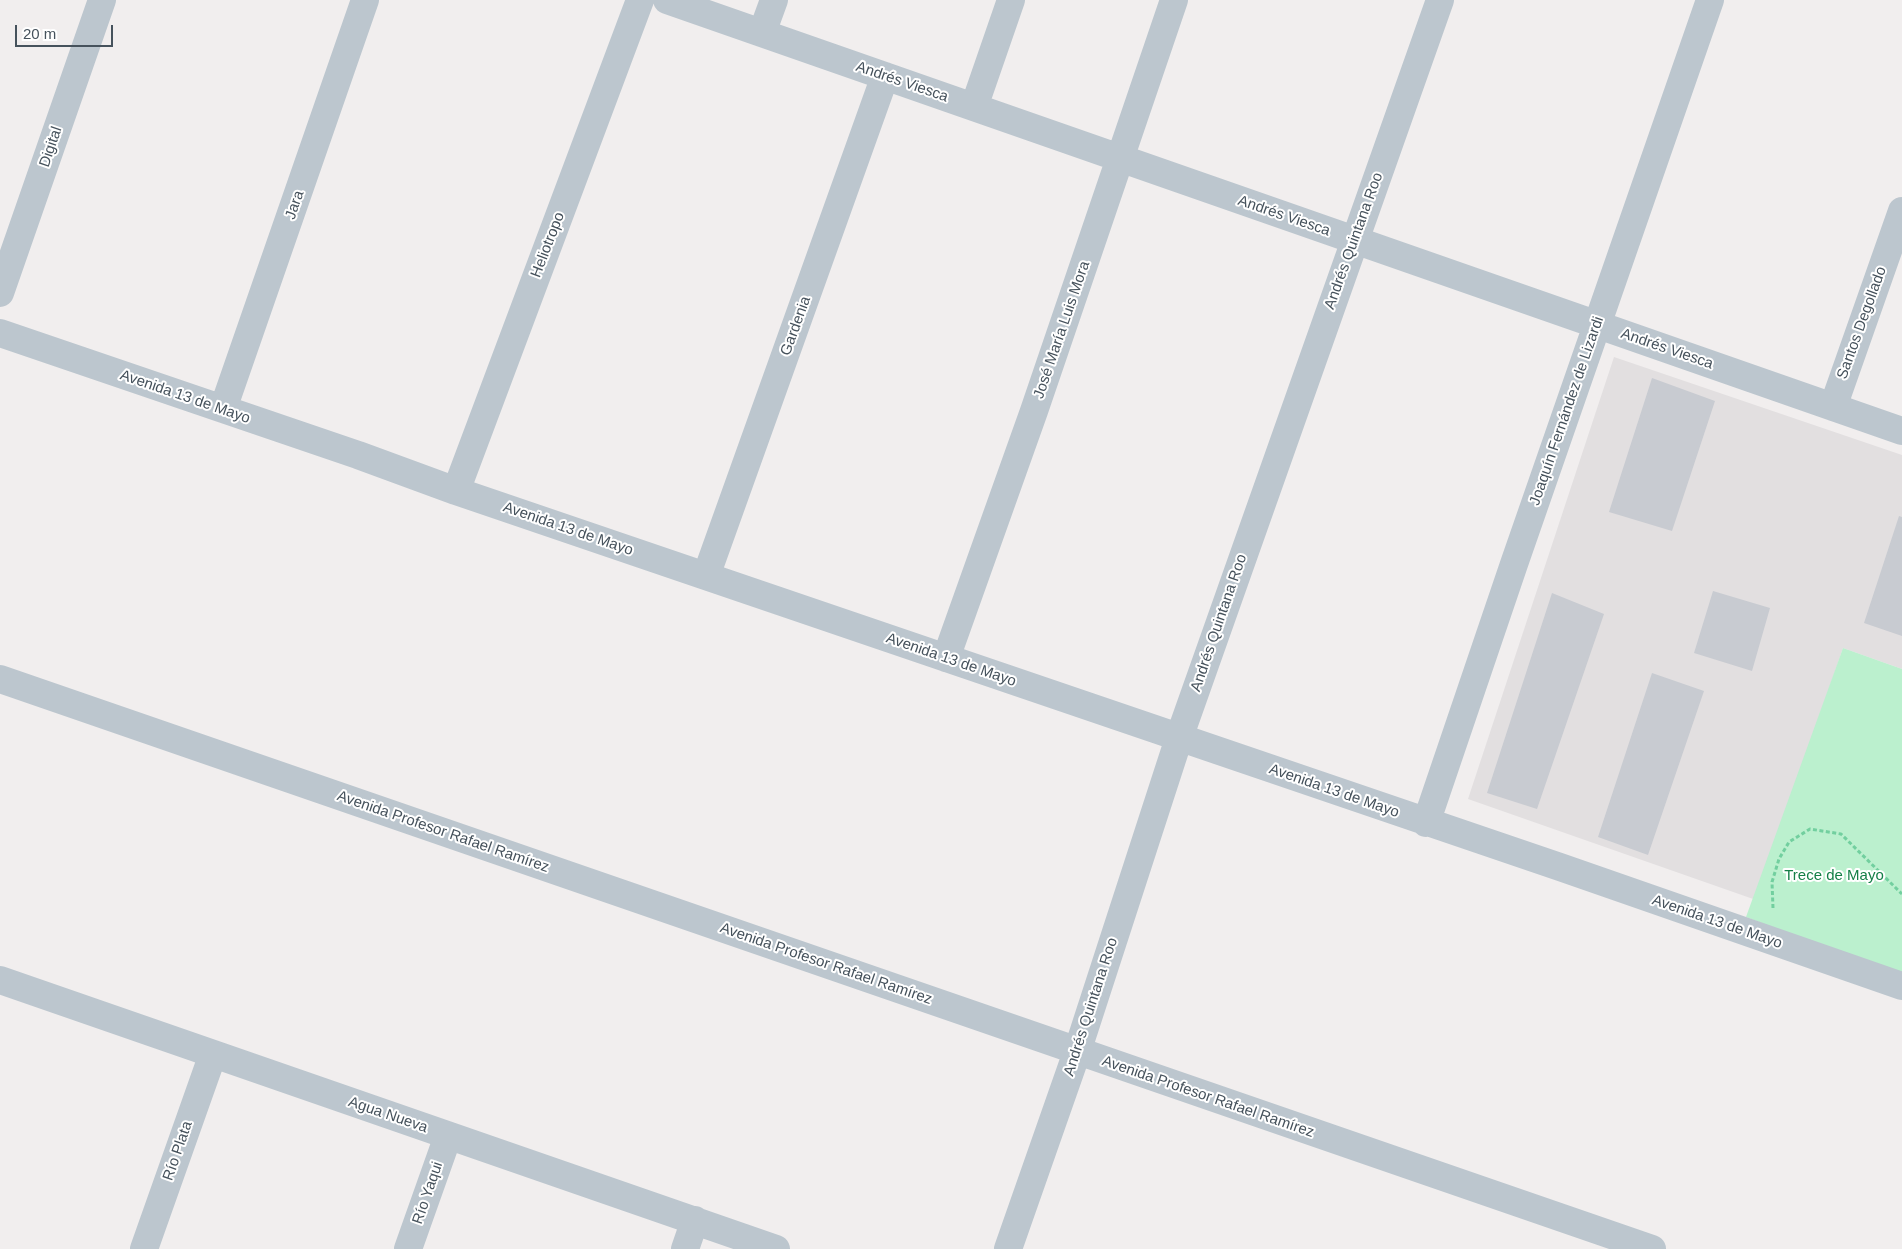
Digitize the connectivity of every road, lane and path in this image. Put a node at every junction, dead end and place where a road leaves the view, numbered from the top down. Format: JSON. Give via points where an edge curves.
{"nodes":[{"id":1,"x":102,"y":0,"type":"edge"},
{"id":2,"x":365,"y":0,"type":"edge"},
{"id":3,"x":640,"y":0,"type":"edge"},
{"id":4,"x":668,"y":0,"type":"edge"},
{"id":5,"x":774,"y":0,"type":"edge"},
{"id":6,"x":1011,"y":0,"type":"edge"},
{"id":7,"x":1174,"y":0,"type":"edge"},
{"id":8,"x":1440,"y":0,"type":"edge"},
{"id":9,"x":1710,"y":0,"type":"edge"},
{"id":10,"x":762,"y":33,"type":"junction"},
{"id":11,"x":885,"y":76,"type":"junction"},
{"id":12,"x":974,"y":107,"type":"junction"},
{"id":13,"x":1121,"y":159,"type":"junction"},
{"id":14,"x":1902,"y":211,"type":"edge"},
{"id":15,"x":1354,"y":241,"type":"junction"},
{"id":16,"x":0,"y":293,"type":"edge"},
{"id":17,"x":1598,"y":325,"type":"junction"},
{"id":18,"x":0,"y":333,"type":"edge"},
{"id":19,"x":1832,"y":407,"type":"junction"},
{"id":20,"x":223,"y":409,"type":"junction"},
{"id":21,"x":1902,"y":431,"type":"edge"},
{"id":22,"x":456,"y":491,"type":"junction"},
{"id":23,"x":706,"y":576,"type":"junction"},
{"id":24,"x":946,"y":658,"type":"junction"},
{"id":25,"x":0,"y":679,"type":"edge"},
{"id":26,"x":1178,"y":738,"type":"junction"},
{"id":27,"x":1426,"y":823,"type":"junction"},
{"id":28,"x":1902,"y":894,"type":"edge"},
{"id":29,"x":1782,"y":945,"type":"junction"},
{"id":30,"x":0,"y":980,"type":"edge"},
{"id":31,"x":1902,"y":986,"type":"edge"},
{"id":32,"x":1077,"y":1052,"type":"junction"},
{"id":33,"x":213,"y":1054,"type":"junction"},
{"id":34,"x":448,"y":1136,"type":"junction"},
{"id":35,"x":695,"y":1220,"type":"junction"},
{"id":36,"x":144,"y":1249,"type":"edge"},
{"id":37,"x":408,"y":1249,"type":"edge"},
{"id":38,"x":684,"y":1249,"type":"edge"},
{"id":39,"x":776,"y":1249,"type":"edge"},
{"id":40,"x":1008,"y":1249,"type":"edge"},
{"id":41,"x":1652,"y":1249,"type":"edge"}],
"edges":[{"from":1,"to":16,"type":"street","name":"Digital"},
{"from":2,"to":20,"type":"street","name":"Jara"},
{"from":3,"to":22,"type":"street","name":"Heliotropo"},
{"from":4,"to":10,"type":"street","name":"Andrés Viesca"},
{"from":5,"to":10,"type":"street"},
{"from":6,"to":12,"type":"street"},
{"from":7,"to":13,"type":"street","name":"José María Luis Mora"},
{"from":8,"to":15,"type":"street","name":"Andrés Quintana Roo"},
{"from":9,"to":17,"type":"street","name":"Joaquín Fernández de Lizardi"},
{"from":10,"to":11,"type":"street","name":"Andrés Viesca"},
{"from":11,"to":12,"type":"street","name":"Andrés Viesca"},
{"from":11,"to":23,"type":"street","name":"Gardenia"},
{"from":12,"to":13,"type":"street","name":"Andrés Viesca"},
{"from":13,"to":15,"type":"street","name":"Andrés Viesca"},
{"from":13,"to":24,"type":"street","name":"José María Luis Mora"},
{"from":14,"to":19,"type":"street","name":"Santos Degollado"},
{"from":15,"to":17,"type":"street","name":"Andrés Viesca"},
{"from":15,"to":26,"type":"street","name":"Andrés Quintana Roo"},
{"from":17,"to":19,"type":"street","name":"Andrés Viesca"},
{"from":17,"to":27,"type":"street","name":"Joaquín Fernández de Lizardi"},
{"from":18,"to":20,"type":"street","name":"Avenida 13 de Mayo"},
{"from":19,"to":21,"type":"street","name":"Andrés Viesca"},
{"from":20,"to":22,"type":"street","name":"Avenida 13 de Mayo"},
{"from":22,"to":23,"type":"street","name":"Avenida 13 de Mayo"},
{"from":23,"to":24,"type":"street","name":"Avenida 13 de Mayo"},
{"from":24,"to":26,"type":"street","name":"Avenida 13 de Mayo"},
{"from":25,"to":32,"type":"street","name":"Avenida Profesor Rafael Ramírez"},
{"from":26,"to":27,"type":"street","name":"Avenida 13 de Mayo"},
{"from":26,"to":32,"type":"street","name":"Andrés Quintana Roo"},
{"from":27,"to":29,"type":"street","name":"Avenida 13 de Mayo"},
{"from":28,"to":29,"type":"path","via":[[1841,834],[1810,829],[1789,842],[1779,859],[1772,882],[1774,913]]},
{"from":29,"to":31,"type":"street","name":"Avenida 13 de Mayo"},
{"from":30,"to":33,"type":"street","name":"Agua Nueva"},
{"from":32,"to":40,"type":"street","name":"Andrés Quintana Roo"},
{"from":32,"to":41,"type":"street","name":"Avenida Profesor Rafael Ramírez"},
{"from":33,"to":34,"type":"street","name":"Agua Nueva"},
{"from":33,"to":36,"type":"street","name":"Río Plata"},
{"from":34,"to":35,"type":"street","name":"Agua Nueva"},
{"from":34,"to":37,"type":"street","name":"Río Yaqui"},
{"from":35,"to":38,"type":"street"},
{"from":35,"to":39,"type":"street","name":"Agua Nueva"}]}
